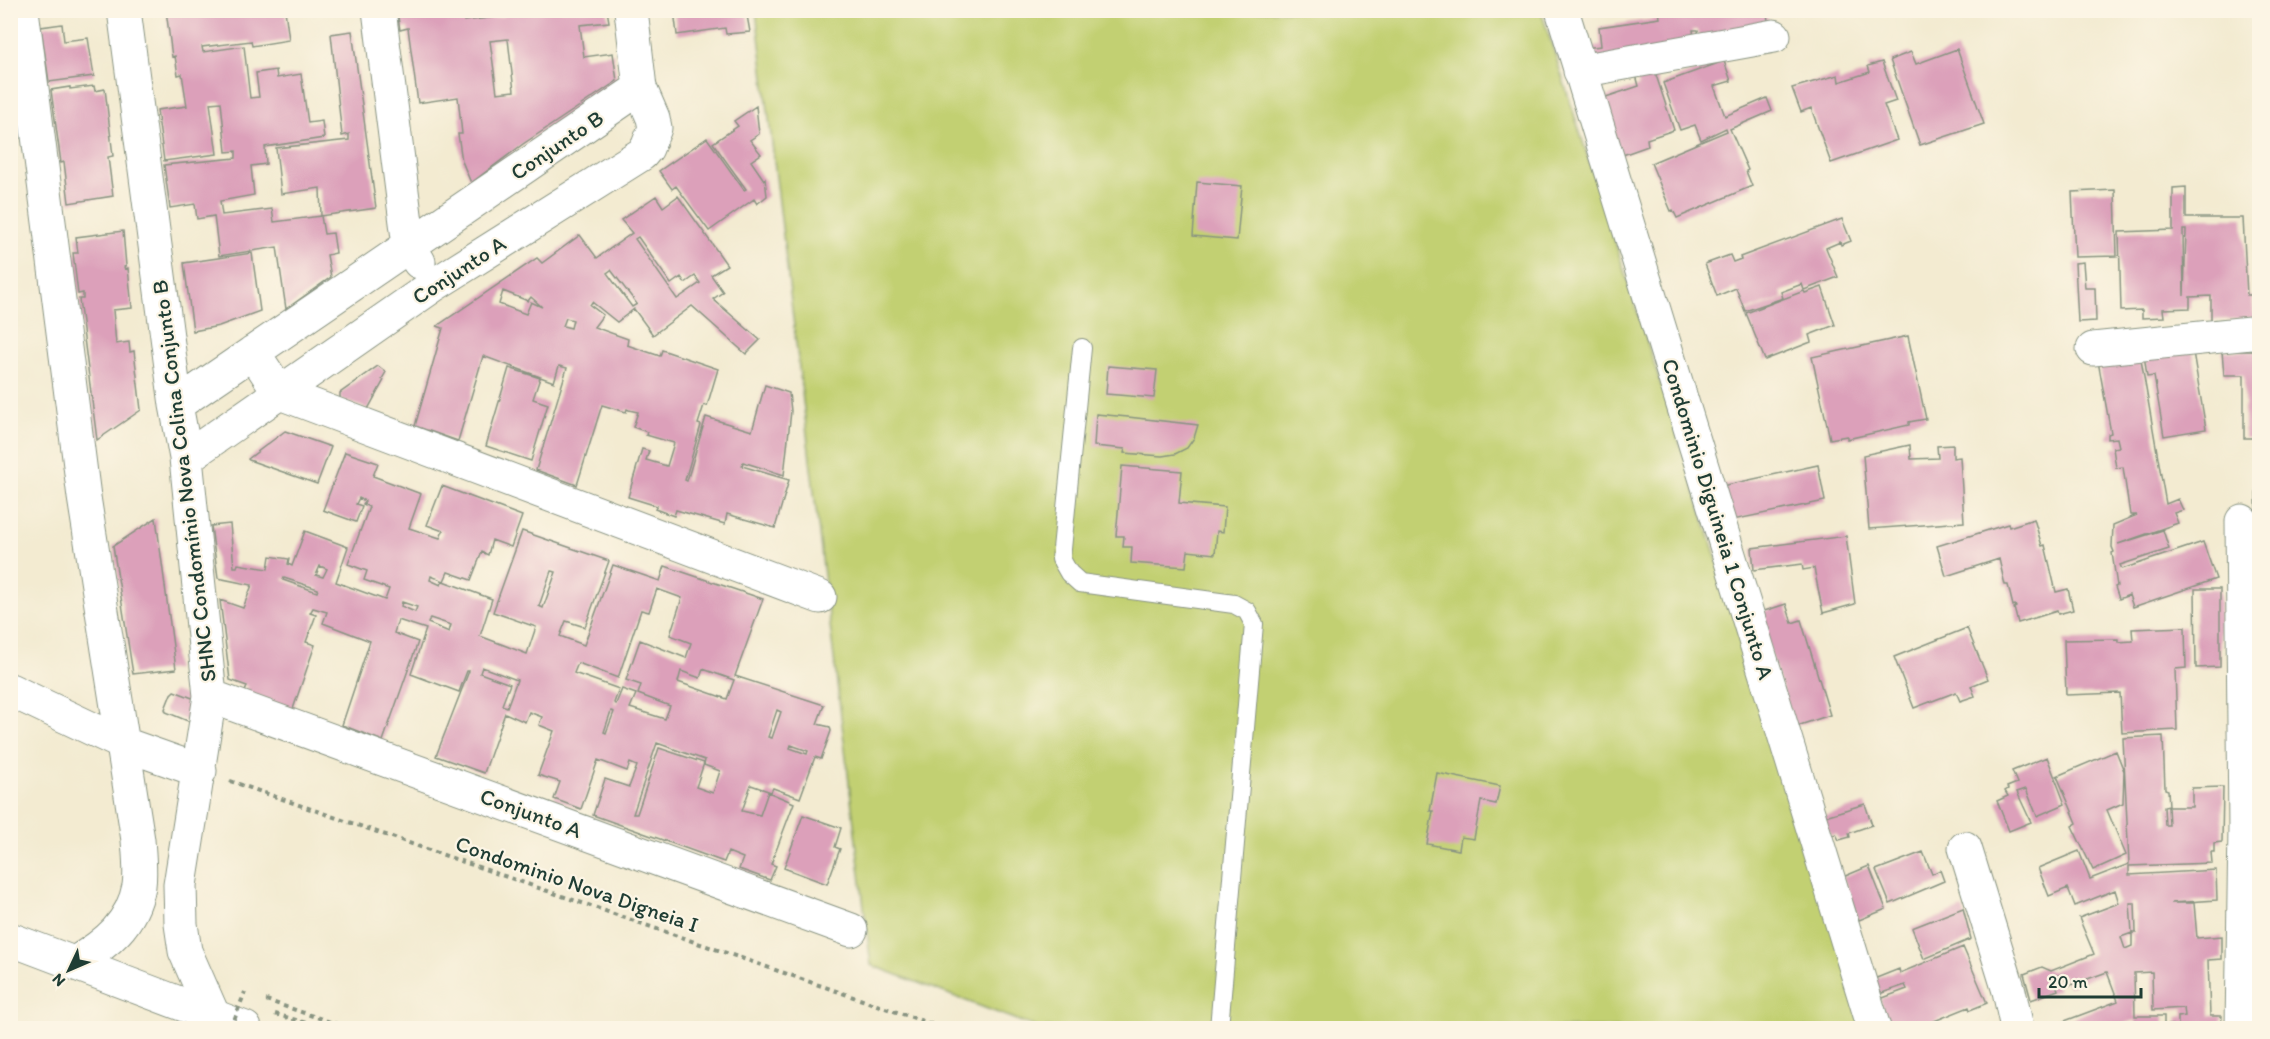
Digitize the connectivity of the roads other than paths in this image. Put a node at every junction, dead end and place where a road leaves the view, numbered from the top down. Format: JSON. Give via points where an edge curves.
{"nodes":[{"id":1,"x":22,"y":10,"type":"edge"},
{"id":2,"x":124,"y":10,"type":"edge"},
{"id":3,"x":379,"y":10,"type":"edge"},
{"id":4,"x":631,"y":10,"type":"edge"},
{"id":5,"x":1562,"y":10,"type":"edge"},
{"id":6,"x":1774,"y":36,"type":"dead end"},
{"id":7,"x":1580,"y":71,"type":"junction"},
{"id":8,"x":640,"y":88,"type":"junction"},
{"id":9,"x":409,"y":246,"type":"junction"},
{"id":10,"x":434,"y":285,"type":"junction"},
{"id":11,"x":2259,"y":332,"type":"edge"},
{"id":12,"x":1082,"y":348,"type":"dead end"},
{"id":13,"x":2093,"y":349,"type":"dead end"},
{"id":14,"x":253,"y":352,"type":"junction"},
{"id":15,"x":280,"y":393,"type":"junction"},
{"id":16,"x":176,"y":405,"type":"junction"},
{"id":17,"x":186,"y":458,"type":"junction"},
{"id":18,"x":2242,"y":521,"type":"dead end"},
{"id":19,"x":820,"y":597,"type":"dead end"},
{"id":20,"x":10,"y":690,"type":"edge"},
{"id":21,"x":210,"y":696,"type":"junction"},
{"id":22,"x":124,"y":744,"type":"junction"},
{"id":23,"x":200,"y":771,"type":"junction"},
{"id":24,"x":138,"y":840,"type":"junction"},
{"id":25,"x":187,"y":845,"type":"junction"},
{"id":26,"x":1965,"y":848,"type":"dead end"},
{"id":27,"x":851,"y":930,"type":"dead end"},
{"id":28,"x":10,"y":939,"type":"edge"},
{"id":29,"x":75,"y":963,"type":"junction"},
{"id":30,"x":242,"y":1016,"type":"edge"},
{"id":31,"x":1219,"y":1029,"type":"edge"},
{"id":32,"x":1874,"y":1029,"type":"edge"},
{"id":33,"x":2017,"y":1029,"type":"edge"},
{"id":34,"x":2242,"y":1029,"type":"edge"}],
"edges":[{"from":1,"to":22,"type":"main road","via":[[84,497]]},
{"from":2,"to":16,"type":"main road","name":"SHNC Condomínio Nova Colina Conjunto B"},
{"from":3,"to":9,"type":"main road"},
{"from":4,"to":8,"type":"main road"},
{"from":5,"to":7,"type":"main road","name":"Condominio Diguineia 1 Conjunto A"},
{"from":6,"to":7,"type":"main road"},
{"from":7,"to":32,"type":"main road","name":"Condominio Diguineia 1 Conjunto A"},
{"from":8,"to":9,"type":"main road","name":"Conjunto B"},
{"from":8,"to":10,"type":"main road","name":"Conjunto A","via":[[655,128],[642,154]]},
{"from":9,"to":10,"type":"main road"},
{"from":9,"to":14,"type":"main road","name":"Conjunto B"},
{"from":10,"to":15,"type":"main road","name":"Conjunto A"},
{"from":11,"to":13,"type":"main road"},
{"from":12,"to":31,"type":"lane","via":[[1061,559],[1069,573],[1080,583],[1234,604],[1247,611],[1254,624]]},
{"from":14,"to":15,"type":"main road"},
{"from":14,"to":16,"type":"main road","name":"Conjunto B"},
{"from":15,"to":17,"type":"main road","name":"Conjunto A"},
{"from":15,"to":19,"type":"main road"},
{"from":16,"to":17,"type":"main road","name":"SHNC Condomínio Nova Colina Conjunto B"},
{"from":17,"to":21,"type":"main road","name":"SHNC Condomínio Nova Colina Conjunto B"},
{"from":18,"to":34,"type":"main road"},
{"from":20,"to":22,"type":"main road"},
{"from":21,"to":23,"type":"main road","name":"SHNC Condomínio Nova Colina Conjunto B"},
{"from":21,"to":27,"type":"main road","name":"Conjunto A"},
{"from":22,"to":23,"type":"main road"},
{"from":22,"to":24,"type":"main road"},
{"from":23,"to":25,"type":"main road","name":"SHNC Condomínio Nova Colina Conjunto B"},
{"from":24,"to":25,"type":"main road"},
{"from":24,"to":29,"type":"main road","via":[[139,885],[132,911],[118,932]]},
{"from":25,"to":30,"type":"main road","name":"SHNC Condomínio Nova Colina Conjunto B","via":[[180,885],[185,951],[194,974]]},
{"from":26,"to":33,"type":"main road"},
{"from":28,"to":29,"type":"main road"},
{"from":29,"to":30,"type":"main road"}]}
